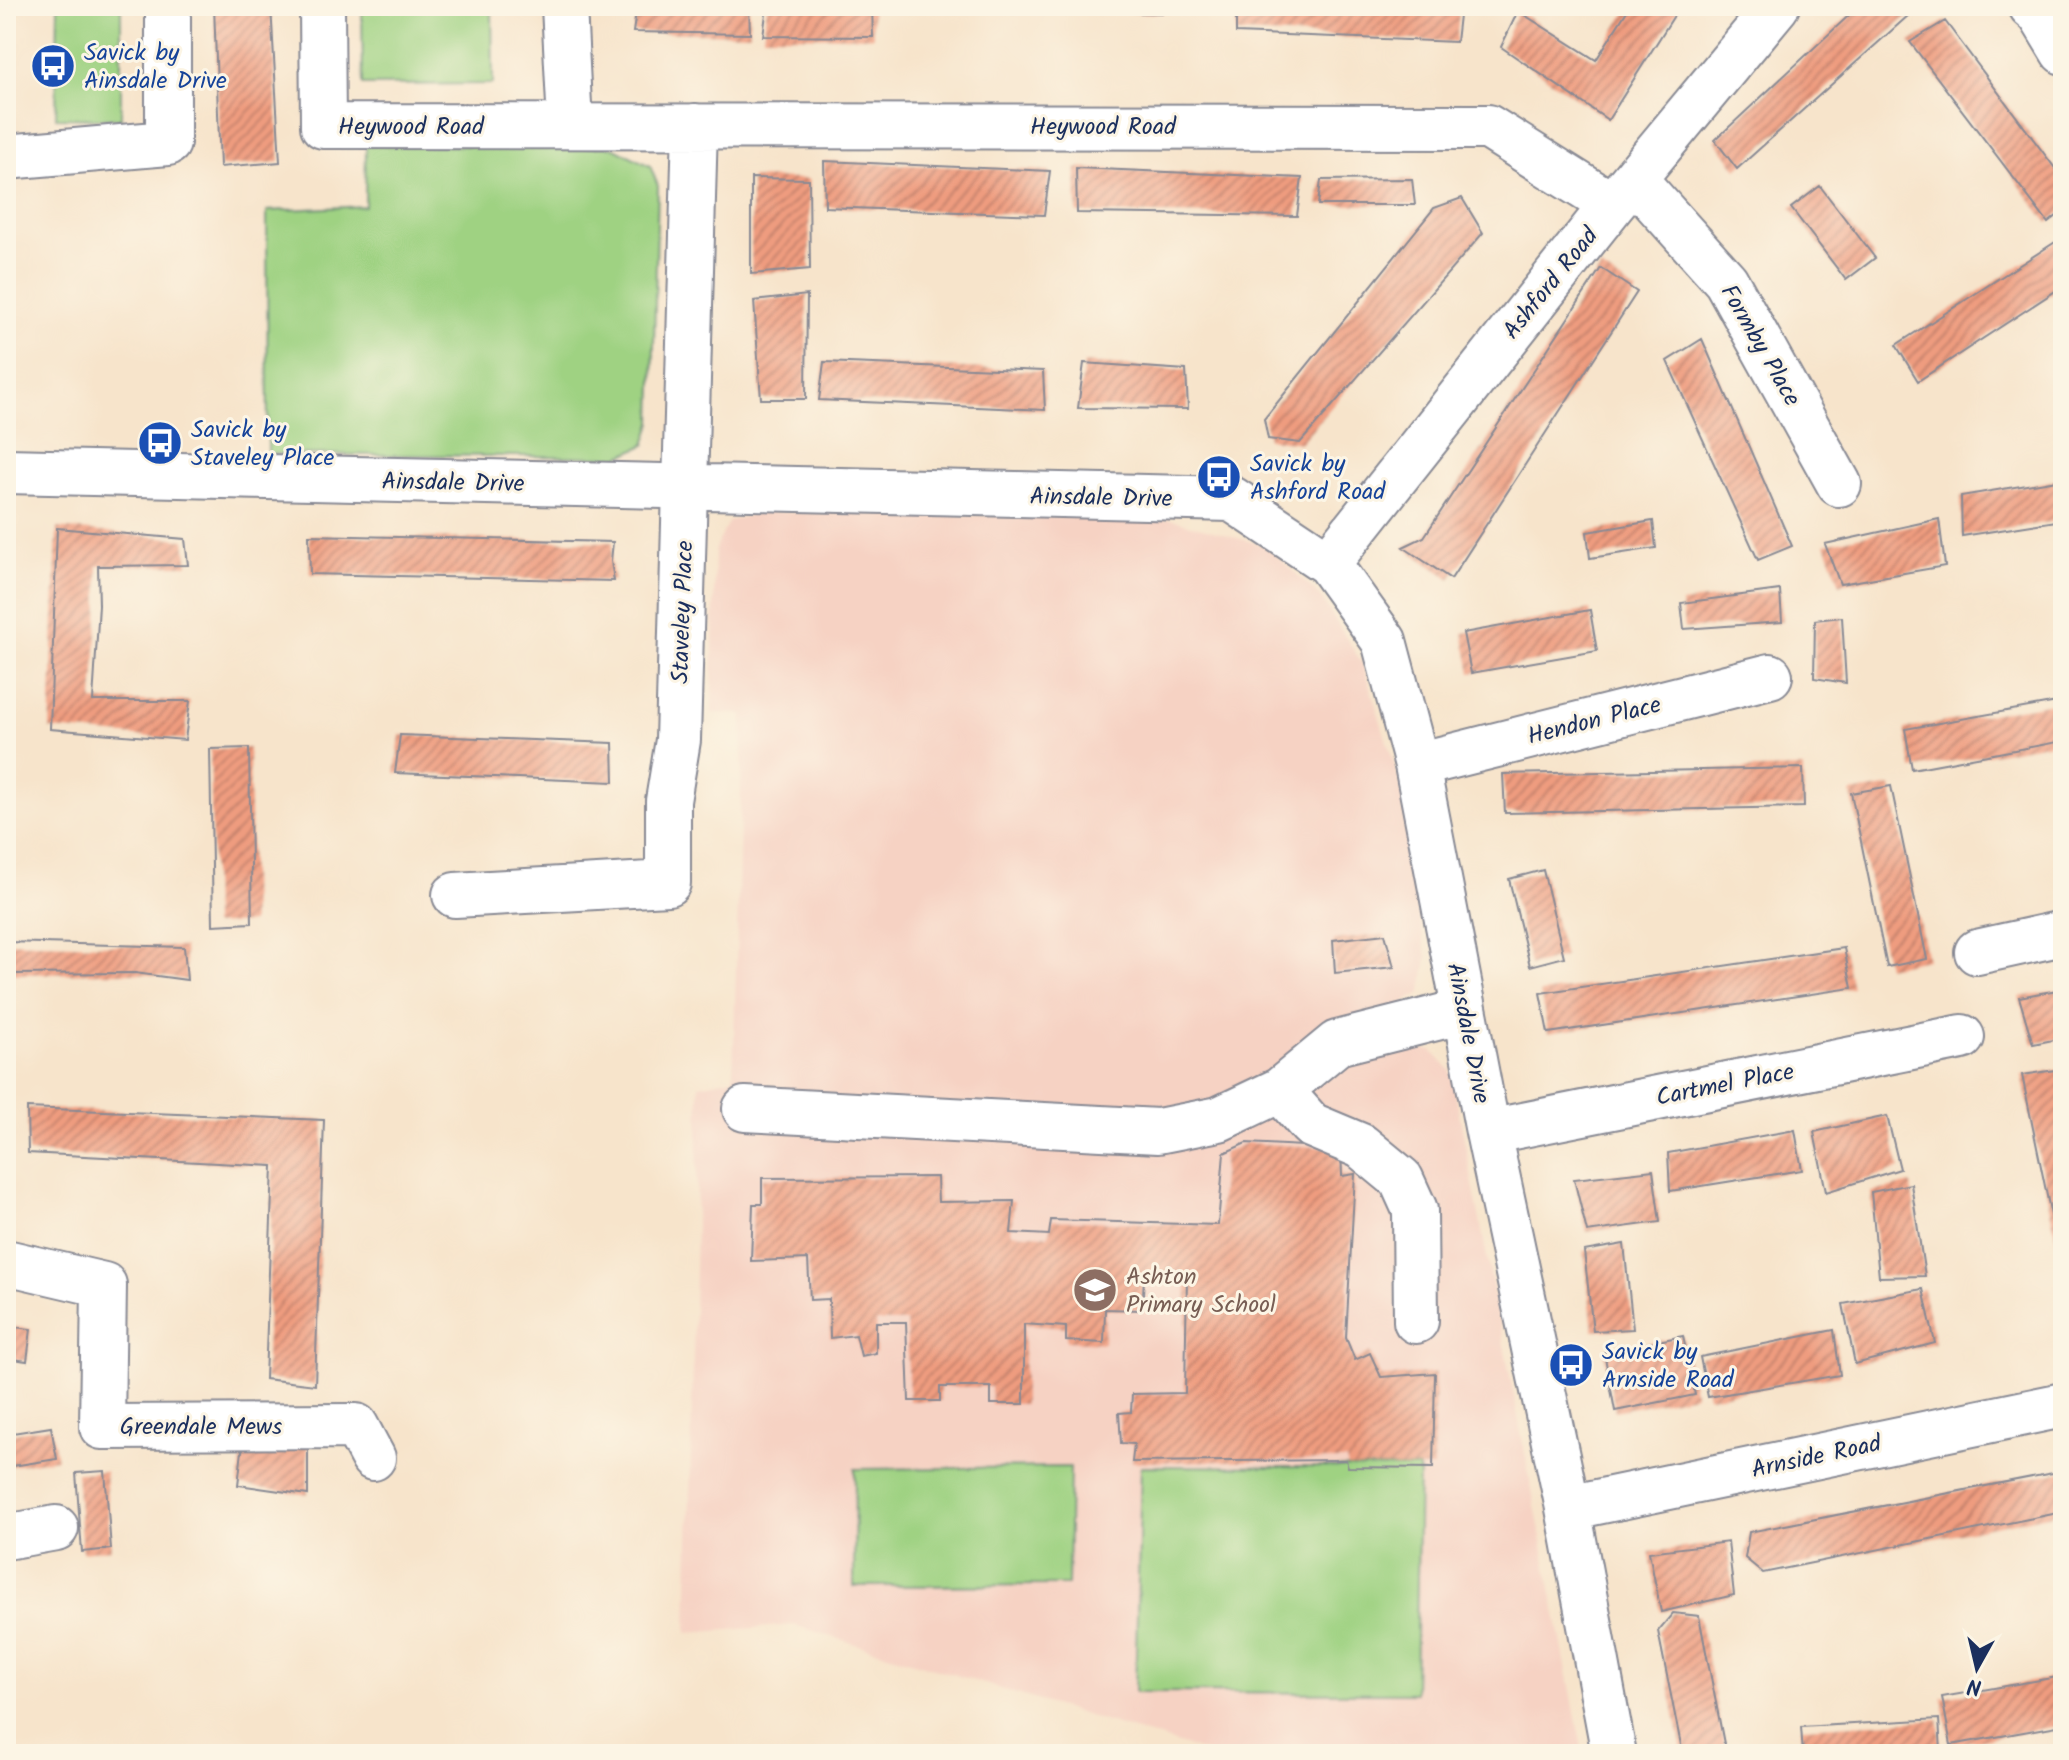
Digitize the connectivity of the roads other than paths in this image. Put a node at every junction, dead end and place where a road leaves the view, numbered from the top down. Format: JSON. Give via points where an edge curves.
{"nodes":[{"id":1,"x":168,"y":6,"type":"edge"},
{"id":2,"x":322,"y":6,"type":"edge"},
{"id":3,"x":564,"y":6,"type":"edge"},
{"id":4,"x":1777,"y":6,"type":"edge"},
{"id":5,"x":2031,"y":6,"type":"edge"},
{"id":6,"x":2063,"y":52,"type":"edge"},
{"id":7,"x":570,"y":125,"type":"junction"},
{"id":8,"x":695,"y":126,"type":"junction"},
{"id":9,"x":6,"y":157,"type":"edge"},
{"id":10,"x":1624,"y":193,"type":"junction"},
{"id":11,"x":6,"y":471,"type":"edge"},
{"id":12,"x":1839,"y":484,"type":"dead end"},
{"id":13,"x":686,"y":488,"type":"junction"},
{"id":14,"x":1328,"y":563,"type":"junction"},
{"id":15,"x":1770,"y":676,"type":"dead end"},
{"id":16,"x":1417,"y":765,"type":"junction"},
{"id":17,"x":455,"y":895,"type":"dead end"},
{"id":18,"x":2063,"y":933,"type":"edge"},
{"id":19,"x":1977,"y":952,"type":"dead end"},
{"id":20,"x":1464,"y":1011,"type":"junction"},
{"id":21,"x":1962,"y":1037,"type":"dead end"},
{"id":22,"x":1280,"y":1090,"type":"junction"},
{"id":23,"x":745,"y":1109,"type":"dead end"},
{"id":24,"x":1488,"y":1132,"type":"junction"},
{"id":25,"x":6,"y":1262,"type":"edge"},
{"id":26,"x":1416,"y":1321,"type":"dead end"},
{"id":27,"x":2063,"y":1405,"type":"edge"},
{"id":28,"x":373,"y":1458,"type":"dead end"},
{"id":29,"x":1568,"y":1508,"type":"junction"},
{"id":30,"x":56,"y":1528,"type":"dead end"},
{"id":31,"x":6,"y":1537,"type":"edge"},
{"id":32,"x":1614,"y":1754,"type":"edge"}],
"edges":[{"from":1,"to":9,"type":"street","via":[[168,143]]},
{"from":2,"to":7,"type":"street","name":"Heywood Road","via":[[323,126]]},
{"from":3,"to":7,"type":"street"},
{"from":4,"to":10,"type":"street","name":"Ashford Road"},
{"from":5,"to":6,"type":"street"},
{"from":7,"to":8,"type":"street","name":"Heywood Road"},
{"from":8,"to":10,"type":"street","name":"Heywood Road","via":[[1488,127]]},
{"from":8,"to":13,"type":"street","name":"Staveley Place"},
{"from":10,"to":12,"type":"street","name":"Formby Place","via":[[1726,281]]},
{"from":10,"to":14,"type":"street","name":"Ashford Road"},
{"from":11,"to":13,"type":"street","name":"Ainsdale Drive"},
{"from":13,"to":14,"type":"street","name":"Ainsdale Drive","via":[[1232,499]]},
{"from":13,"to":17,"type":"street","name":"Staveley Place","via":[[668,883]]},
{"from":14,"to":16,"type":"street","name":"Ainsdale Drive","via":[[1384,641]]},
{"from":15,"to":16,"type":"street","name":"Hendon Place"},
{"from":16,"to":20,"type":"street","name":"Ainsdale Drive"},
{"from":18,"to":19,"type":"street"},
{"from":20,"to":22,"type":"street","via":[[1337,1043]]},
{"from":20,"to":24,"type":"street","name":"Ainsdale Drive"},
{"from":21,"to":24,"type":"street","name":"Cartmel Place"},
{"from":22,"to":23,"type":"street","via":[[1219,1119],[1158,1131]]},
{"from":22,"to":26,"type":"street","via":[[1311,1125],[1361,1146],[1401,1179],[1415,1210]]},
{"from":24,"to":29,"type":"street","name":"Ainsdale Drive"},
{"from":25,"to":28,"type":"street","name":"Greendale Mews","via":[[104,1285],[102,1427],[356,1426]]},
{"from":27,"to":29,"type":"street","name":"Arnside Road"},
{"from":29,"to":32,"type":"street","name":"Ainsdale Drive"},
{"from":30,"to":31,"type":"street"}]}
